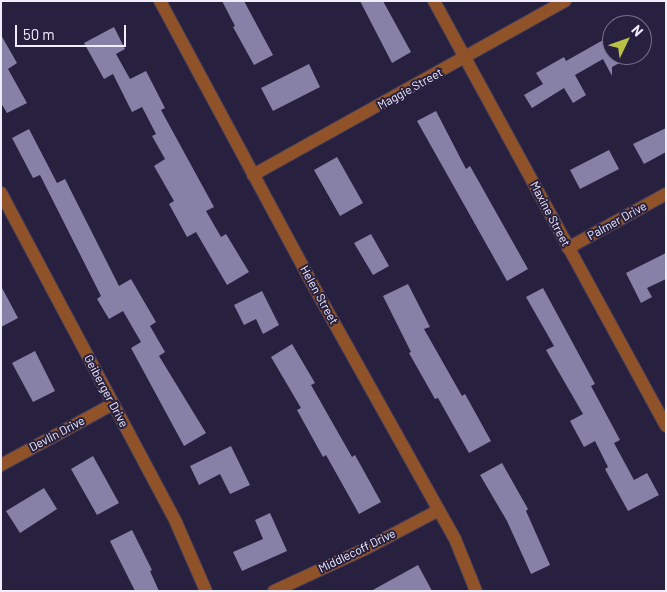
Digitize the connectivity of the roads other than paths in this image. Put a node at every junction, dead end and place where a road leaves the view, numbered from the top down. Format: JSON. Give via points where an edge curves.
{"nodes":[{"id":1,"x":160,"y":1,"type":"edge"},
{"id":2,"x":434,"y":1,"type":"edge"},
{"id":3,"x":565,"y":1,"type":"edge"},
{"id":4,"x":465,"y":58,"type":"junction"},
{"id":5,"x":254,"y":175,"type":"junction"},
{"id":6,"x":1,"y":194,"type":"edge"},
{"id":7,"x":666,"y":194,"type":"edge"},
{"id":8,"x":568,"y":248,"type":"junction"},
{"id":9,"x":113,"y":404,"type":"junction"},
{"id":10,"x":666,"y":426,"type":"edge"},
{"id":11,"x":1,"y":465,"type":"edge"},
{"id":12,"x":439,"y":510,"type":"junction"},
{"id":13,"x":206,"y":591,"type":"edge"},
{"id":14,"x":274,"y":591,"type":"edge"},
{"id":15,"x":476,"y":591,"type":"edge"}],
"edges":[{"from":1,"to":5,"type":"street","name":"Helen Street"},
{"from":2,"to":4,"type":"street","name":"Maxine Street"},
{"from":3,"to":4,"type":"street","name":"Maggie Street"},
{"from":4,"to":5,"type":"street","name":"Maggie Street"},
{"from":4,"to":8,"type":"street","name":"Maxine Street"},
{"from":5,"to":12,"type":"street","name":"Helen Street"},
{"from":6,"to":9,"type":"street","name":"Geiberger Drive"},
{"from":7,"to":8,"type":"street","name":"Palmer Drive"},
{"from":8,"to":10,"type":"street","name":"Maxine Street"},
{"from":9,"to":11,"type":"street","name":"Devlin Drive"},
{"from":9,"to":13,"type":"street","name":"Geiberger Drive","via":[[176,520]]},
{"from":12,"to":14,"type":"street","name":"Middlecoff Drive"},
{"from":12,"to":15,"type":"street","name":"Helen Street","via":[[455,539]]}]}
